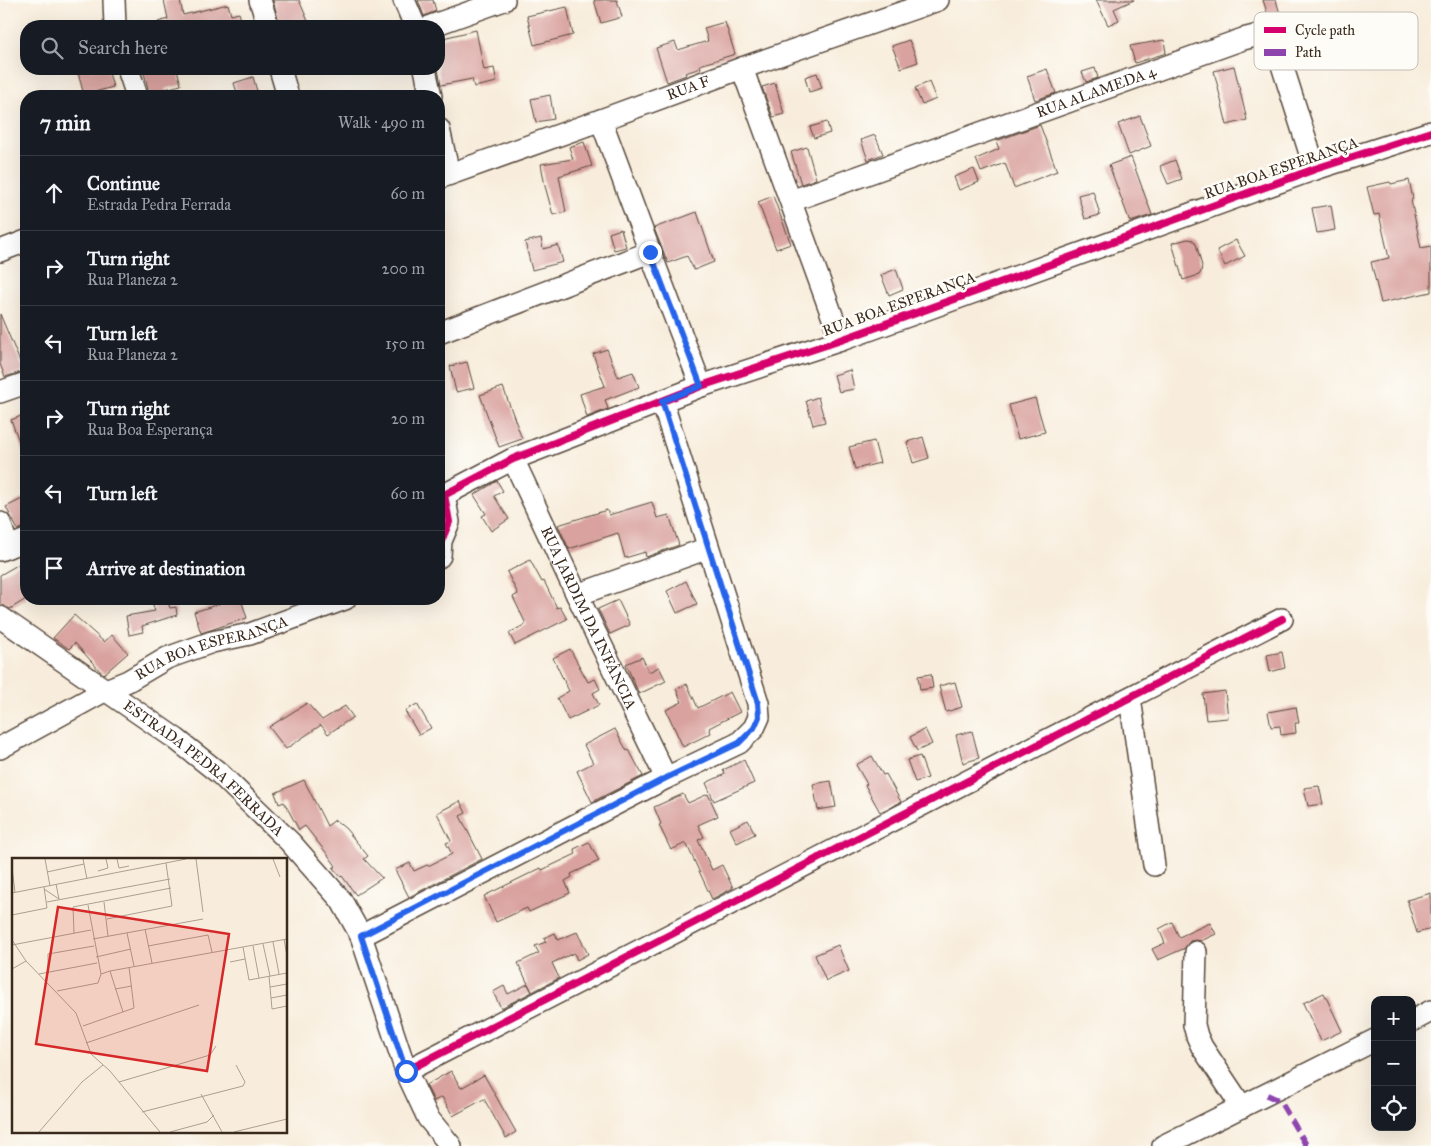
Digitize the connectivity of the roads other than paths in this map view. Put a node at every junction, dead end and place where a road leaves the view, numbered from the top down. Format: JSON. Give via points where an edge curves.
{"nodes":[{"id":1,"x":114,"y":0,"type":"edge"},
{"id":2,"x":260,"y":0,"type":"edge"},
{"id":3,"x":404,"y":0,"type":"edge"},
{"id":4,"x":504,"y":0,"type":"edge"},
{"id":5,"x":938,"y":0,"type":"edge"},
{"id":6,"x":115,"y":20,"type":"edge"},
{"id":7,"x":266,"y":20,"type":"edge"},
{"id":8,"x":412,"y":20,"type":"edge"},
{"id":9,"x":445,"y":21,"type":"edge"},
{"id":10,"x":1254,"y":36,"type":"edge"},
{"id":11,"x":742,"y":68,"type":"junction"},
{"id":12,"x":1284,"y":70,"type":"edge"},
{"id":13,"x":130,"y":75,"type":"edge"},
{"id":14,"x":282,"y":75,"type":"edge"},
{"id":15,"x":427,"y":75,"type":"edge"},
{"id":16,"x":135,"y":90,"type":"edge"},
{"id":17,"x":286,"y":90,"type":"edge"},
{"id":18,"x":430,"y":90,"type":"edge"},
{"id":19,"x":601,"y":120,"type":"junction"},
{"id":20,"x":1431,"y":132,"type":"edge"},
{"id":21,"x":1315,"y":170,"type":"junction"},
{"id":22,"x":445,"y":176,"type":"edge"},
{"id":23,"x":791,"y":201,"type":"junction"},
{"id":24,"x":20,"y":243,"type":"edge"},
{"id":25,"x":0,"y":251,"type":"edge"},
{"id":26,"x":650,"y":252,"type":"junction"},
{"id":27,"x":445,"y":331,"type":"edge"},
{"id":28,"x":841,"y":340,"type":"junction"},
{"id":29,"x":20,"y":385,"type":"edge"},
{"id":30,"x":701,"y":386,"type":"junction"},
{"id":31,"x":0,"y":392,"type":"edge"},
{"id":32,"x":662,"y":401,"type":"junction"},
{"id":33,"x":513,"y":459,"type":"junction"},
{"id":34,"x":445,"y":492,"type":"edge"},
{"id":35,"x":445,"y":505,"type":"edge"},
{"id":36,"x":0,"y":523,"type":"edge"},
{"id":37,"x":445,"y":532,"type":"edge"},
{"id":38,"x":11,"y":546,"type":"edge"},
{"id":39,"x":708,"y":548,"type":"junction"},
{"id":40,"x":577,"y":595,"type":"junction"},
{"id":41,"x":330,"y":605,"type":"edge"},
{"id":42,"x":0,"y":617,"type":"edge"},
{"id":43,"x":1282,"y":619,"type":"dead end"},
{"id":44,"x":106,"y":690,"type":"junction"},
{"id":45,"x":1130,"y":698,"type":"junction"},
{"id":46,"x":0,"y":748,"type":"edge"},
{"id":47,"x":666,"y":778,"type":"junction"},
{"id":48,"x":1154,"y":865,"type":"dead end"},
{"id":49,"x":361,"y":936,"type":"junction"},
{"id":50,"x":1196,"y":952,"type":"dead end"},
{"id":51,"x":1431,"y":1012,"type":"edge"},
{"id":52,"x":1416,"y":1019,"type":"edge"},
{"id":53,"x":1373,"y":1041,"type":"edge"},
{"id":54,"x":406,"y":1071,"type":"junction"},
{"id":55,"x":1242,"y":1107,"type":"junction"},
{"id":56,"x":451,"y":1146,"type":"edge"},
{"id":57,"x":1163,"y":1146,"type":"edge"}],
"edges":[{"from":1,"to":6,"type":"street"},
{"from":2,"to":7,"type":"street"},
{"from":3,"to":8,"type":"street"},
{"from":4,"to":9,"type":"street"},
{"from":5,"to":11,"type":"street","name":"RUA F"},
{"from":10,"to":23,"type":"street","name":"RUA ALAMEDA 4"},
{"from":11,"to":19,"type":"street","name":"RUA F"},
{"from":11,"to":23,"type":"street"},
{"from":12,"to":21,"type":"street","name":"RUA ALAMEDA 4"},
{"from":13,"to":16,"type":"street"},
{"from":14,"to":17,"type":"street"},
{"from":15,"to":18,"type":"street"},
{"from":19,"to":22,"type":"street","name":"RUA F"},
{"from":19,"to":26,"type":"street"},
{"from":20,"to":21,"type":"street","name":"RUA BOA ESPERANÇA"},
{"from":21,"to":28,"type":"street","name":"RUA BOA ESPERANÇA"},
{"from":23,"to":28,"type":"street"},
{"from":24,"to":25,"type":"street"},
{"from":26,"to":27,"type":"street"},
{"from":26,"to":30,"type":"street"},
{"from":28,"to":30,"type":"street","name":"RUA BOA ESPERANÇA"},
{"from":29,"to":31,"type":"street"},
{"from":30,"to":32,"type":"street","name":"RUA BOA ESPERANÇA"},
{"from":32,"to":33,"type":"street","name":"RUA BOA ESPERANÇA"},
{"from":32,"to":39,"type":"street"},
{"from":33,"to":34,"type":"street","name":"RUA BOA ESPERANÇA"},
{"from":33,"to":40,"type":"street","name":"RUA JARDIM DA INFÂNCIA"},
{"from":35,"to":37,"type":"street","name":"RUA BOA ESPERANÇA","via":[[449,522]]},
{"from":36,"to":38,"type":"street"},
{"from":39,"to":40,"type":"street"},
{"from":39,"to":47,"type":"street","via":[[758,703],[759,717],[754,728],[739,743]]},
{"from":40,"to":47,"type":"street","name":"RUA JARDIM DA INFÂNCIA"},
{"from":41,"to":44,"type":"street","name":"RUA BOA ESPERANÇA","via":[[250,634],[212,642],[167,658]]},
{"from":42,"to":44,"type":"street","name":"ESTRADA PEDRA FERRADA"},
{"from":43,"to":45,"type":"street"},
{"from":44,"to":46,"type":"street","name":"RUA BOA ESPERANÇA"},
{"from":44,"to":49,"type":"street","name":"ESTRADA PEDRA FERRADA","via":[[176,739],[226,780],[290,842],[341,900]]},
{"from":45,"to":48,"type":"street"},
{"from":45,"to":54,"type":"street"},
{"from":47,"to":49,"type":"street"},
{"from":49,"to":54,"type":"street","name":"ESTRADA PEDRA FERRADA"},
{"from":50,"to":55,"type":"street","via":[[1194,1025],[1197,1036]]},
{"from":51,"to":52,"type":"street"},
{"from":53,"to":55,"type":"street"},
{"from":54,"to":56,"type":"street","name":"ESTRADA PEDRA FERRADA","via":[[428,1118]]},
{"from":55,"to":57,"type":"street"}]}
